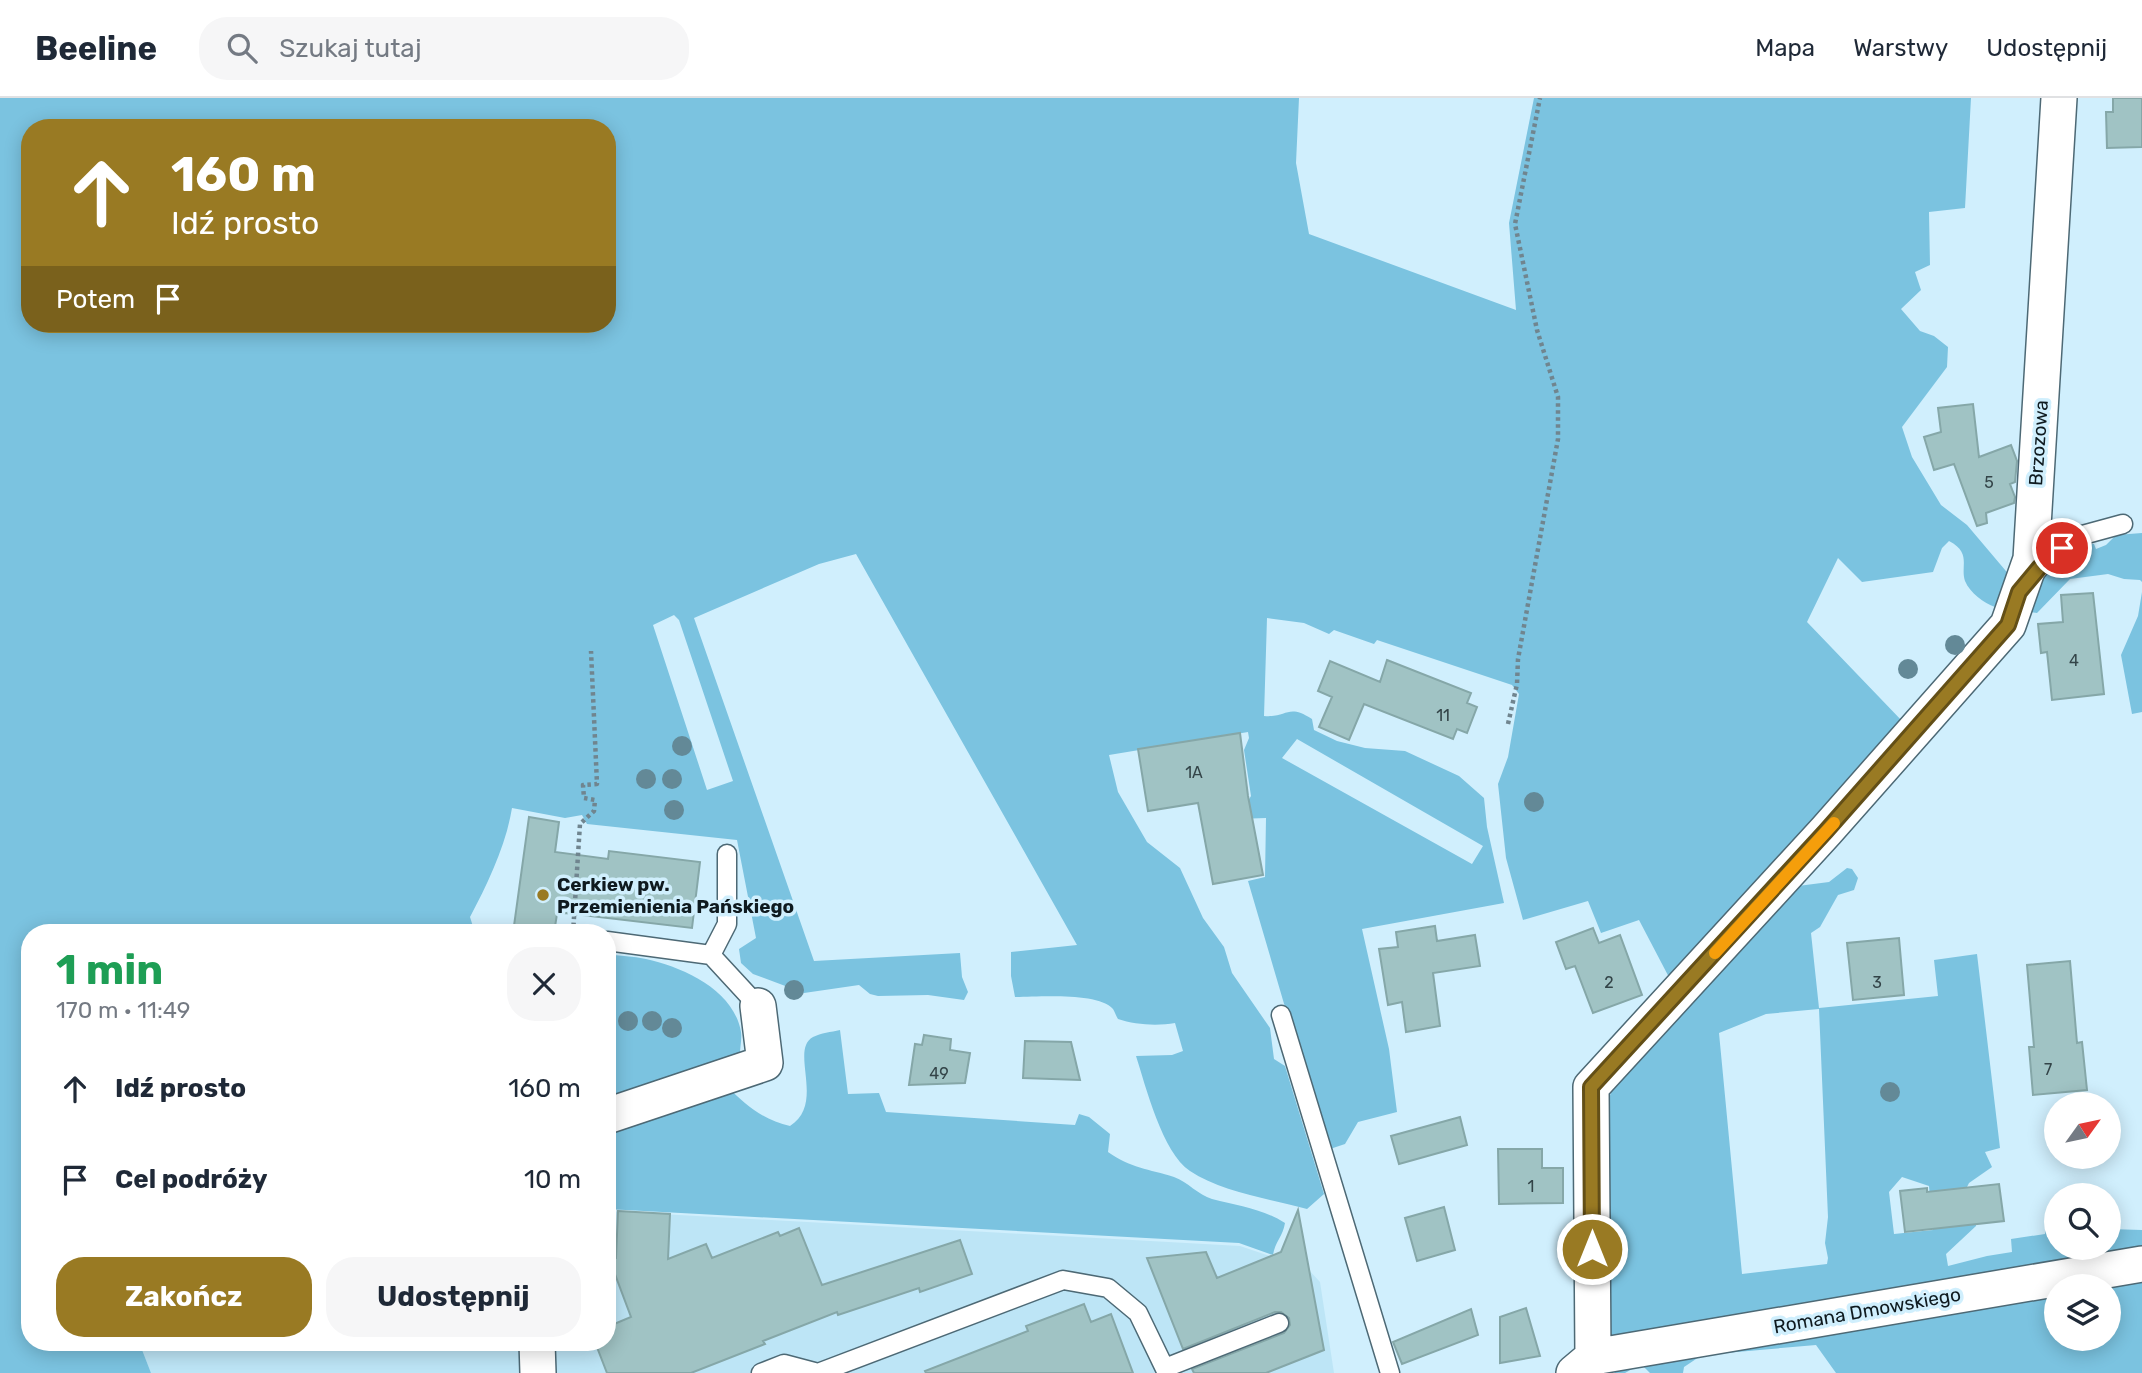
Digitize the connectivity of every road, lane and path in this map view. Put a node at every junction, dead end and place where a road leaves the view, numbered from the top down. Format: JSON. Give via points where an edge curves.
{"nodes":[{"id":1,"x":1541,"y":98,"type":"edge"},
{"id":2,"x":2059,"y":98,"type":"edge"},
{"id":3,"x":2123,"y":524,"type":"dead end"},
{"id":4,"x":2021,"y":580,"type":"junction"},
{"id":5,"x":591,"y":651,"type":"dead end"},
{"id":6,"x":1508,"y":724,"type":"dead end"},
{"id":7,"x":727,"y":854,"type":"dead end"},
{"id":8,"x":574,"y":924,"type":"edge"},
{"id":9,"x":616,"y":942,"type":"edge"},
{"id":10,"x":711,"y":956,"type":"junction"},
{"id":11,"x":758,"y":1006,"type":"joint"},
{"id":12,"x":1281,"y":1015,"type":"dead end"},
{"id":13,"x":616,"y":1113,"type":"edge"},
{"id":14,"x":2142,"y":1264,"type":"edge"},
{"id":15,"x":1279,"y":1323,"type":"dead end"},
{"id":16,"x":537,"y":1351,"type":"edge"},
{"id":17,"x":1584,"y":1365,"type":"edge"},
{"id":18,"x":1166,"y":1370,"type":"edge"},
{"id":19,"x":538,"y":1373,"type":"edge"},
{"id":20,"x":761,"y":1373,"type":"edge"},
{"id":21,"x":1390,"y":1373,"type":"edge"}],
"edges":[{"from":1,"to":6,"type":"path","via":[[1516,224],[1537,330],[1558,397],[1558,439]]},
{"from":2,"to":4,"type":"street","name":"Brzozowa","via":[[2031,558]]},
{"from":3,"to":4,"type":"lane","via":[[2078,536]]},
{"from":4,"to":17,"type":"street","name":"Brzozowa","via":[[2008,625],[1591,1087]]},
{"from":5,"to":8,"type":"path","via":[[597,784],[583,785],[583,798],[595,800],[594,811],[580,824]]},
{"from":7,"to":10,"type":"lane","via":[[727,924]]},
{"from":9,"to":10,"type":"lane"},
{"from":10,"to":11,"type":"lane"},
{"from":11,"to":13,"type":"street","via":[[765,1063]]},
{"from":12,"to":21,"type":"lane"},
{"from":14,"to":17,"type":"street","name":"Romana Dmowskiego"},
{"from":15,"to":18,"type":"lane"},
{"from":16,"to":19,"type":"street"},
{"from":18,"to":20,"type":"lane","via":[[1138,1313],[1108,1288],[1063,1280],[818,1373],[784,1364]]}]}
